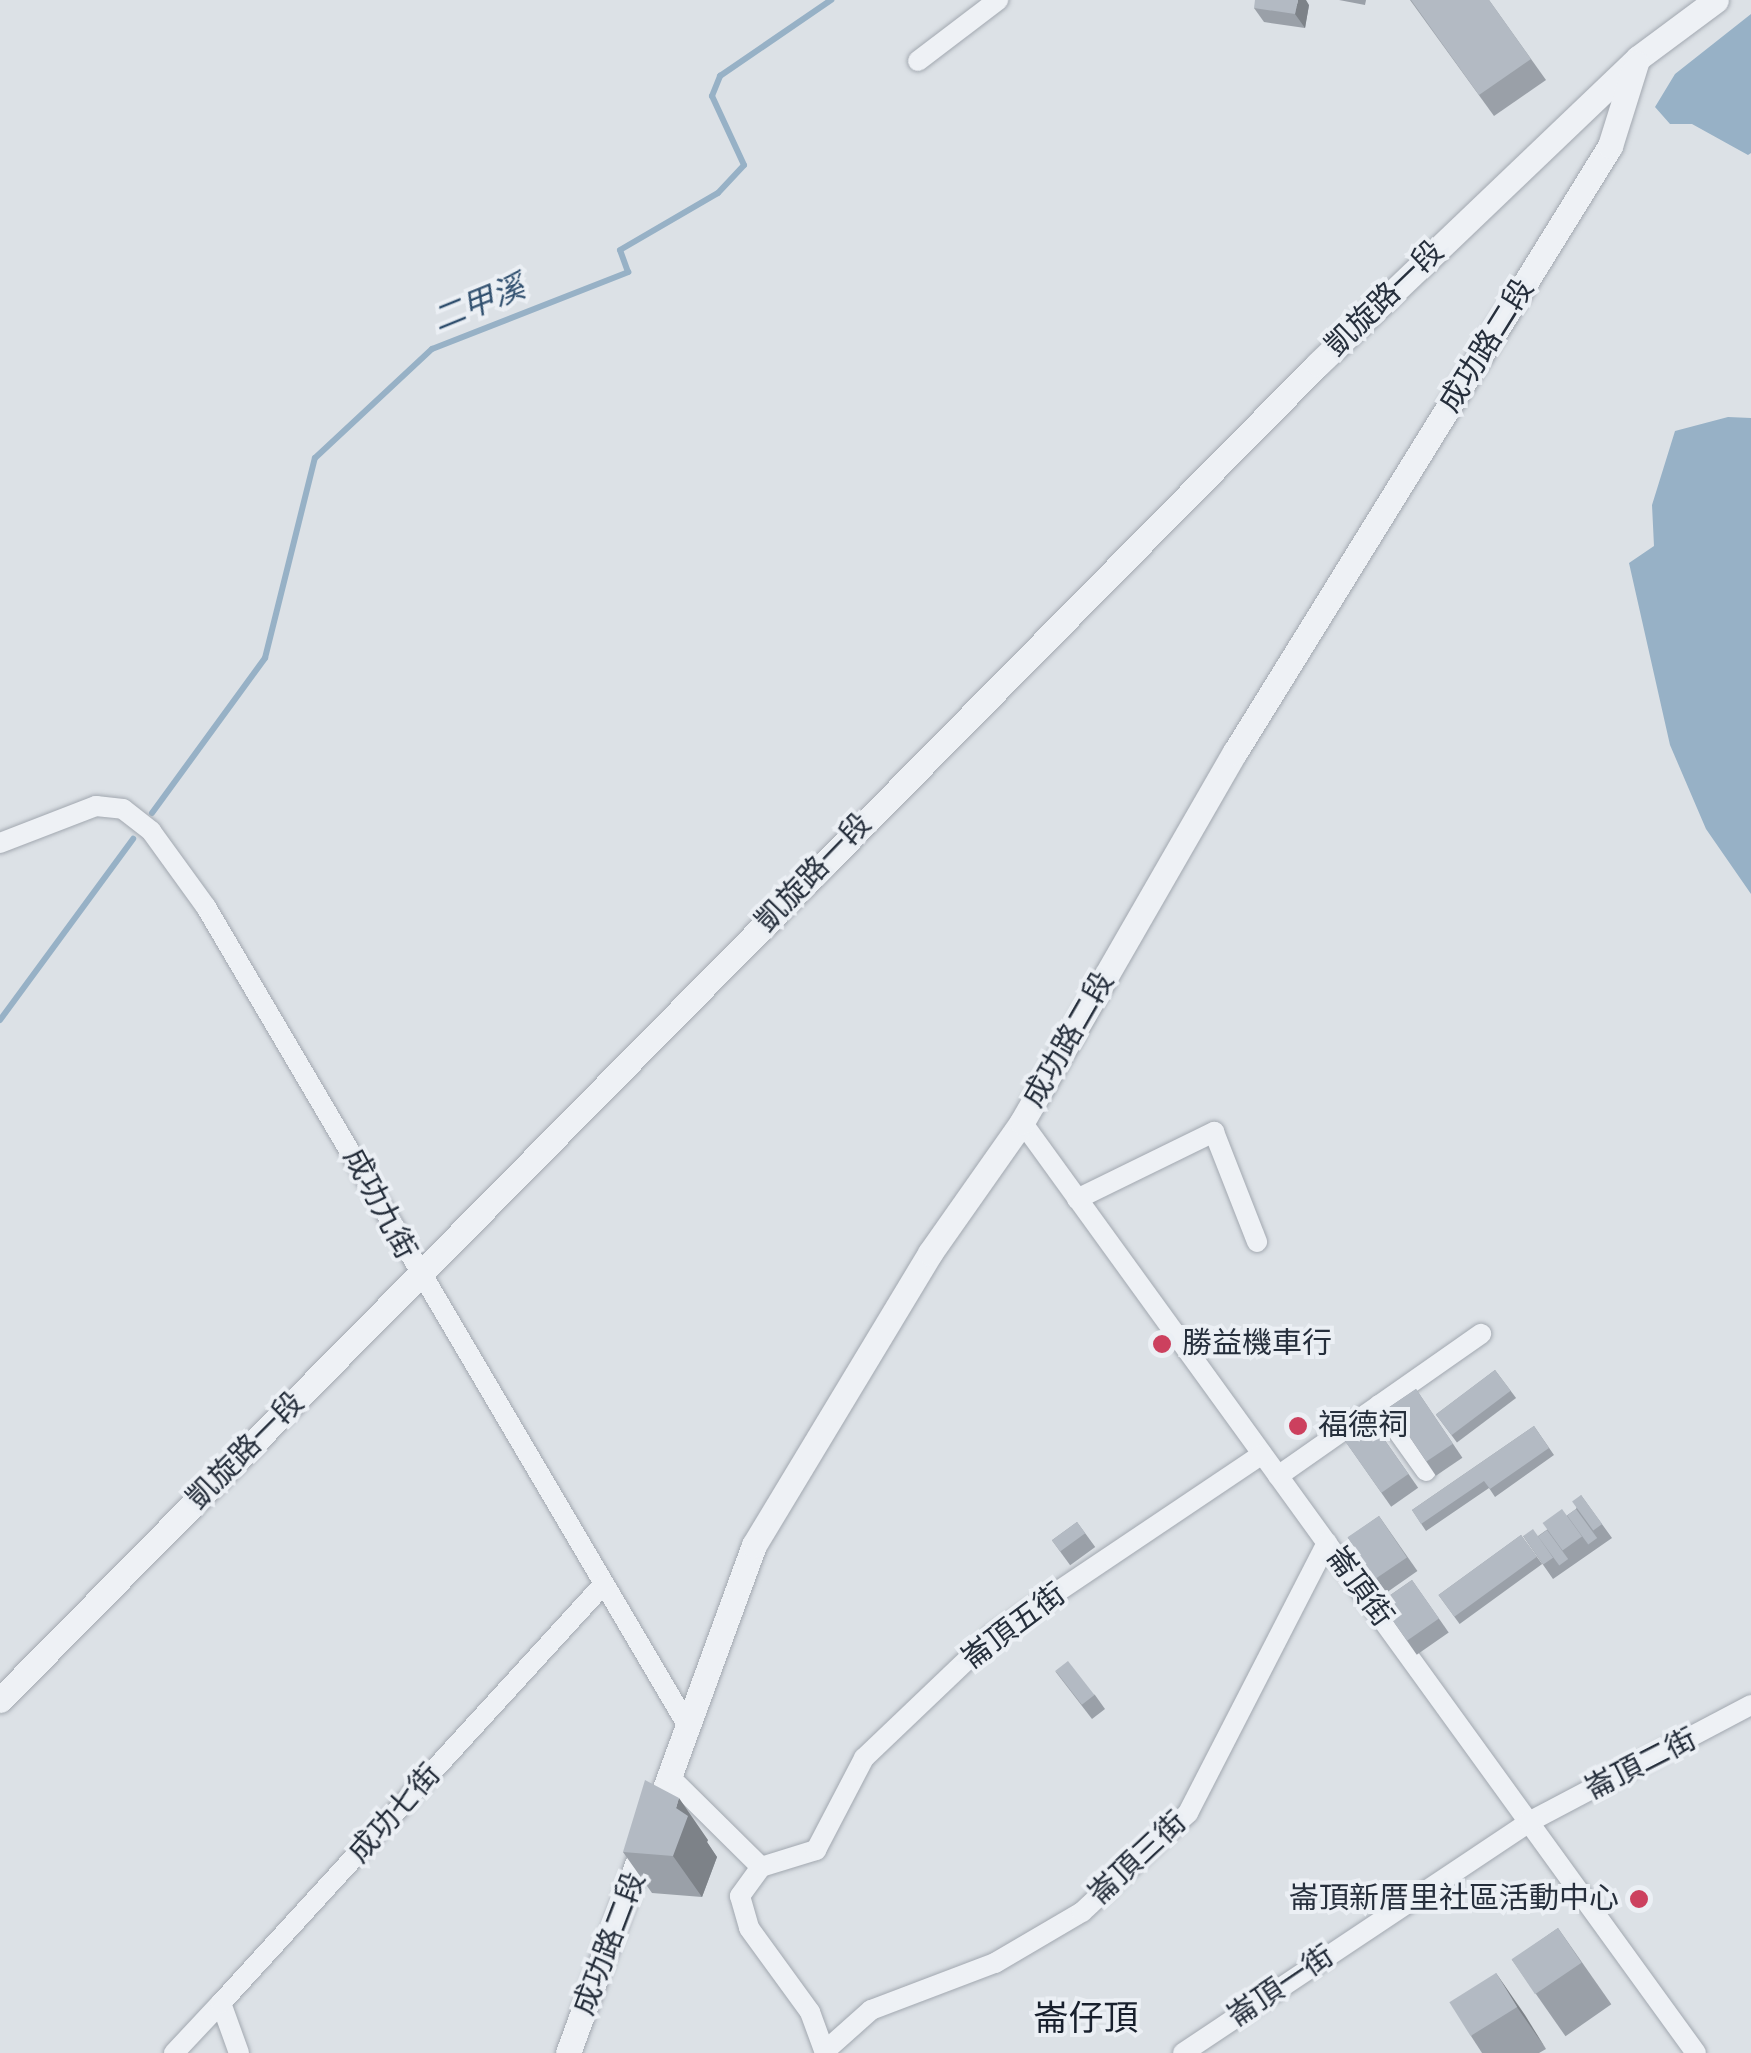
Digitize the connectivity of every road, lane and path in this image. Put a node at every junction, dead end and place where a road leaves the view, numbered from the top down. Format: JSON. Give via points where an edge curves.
{"nodes":[{"id":1,"x":998,"y":0,"type":"edge"},
{"id":2,"x":1716,"y":0,"type":"edge"},
{"id":3,"x":1638,"y":58,"type":"junction"},
{"id":4,"x":918,"y":61,"type":"dead end"},
{"id":5,"x":0,"y":842,"type":"edge"},
{"id":6,"x":1022,"y":1122,"type":"junction"},
{"id":7,"x":1077,"y":1199,"type":"junction"},
{"id":8,"x":1257,"y":1242,"type":"dead end"},
{"id":9,"x":417,"y":1278,"type":"junction"},
{"id":10,"x":1481,"y":1334,"type":"dead end"},
{"id":11,"x":1379,"y":1405,"type":"junction"},
{"id":12,"x":1262,"y":1454,"type":"junction"},
{"id":13,"x":1426,"y":1470,"type":"edge"},
{"id":14,"x":1278,"y":1476,"type":"junction"},
{"id":15,"x":1327,"y":1543,"type":"junction"},
{"id":16,"x":603,"y":1584,"type":"junction"},
{"id":17,"x":0,"y":1700,"type":"edge"},
{"id":18,"x":1751,"y":1705,"type":"edge"},
{"id":19,"x":686,"y":1723,"type":"junction"},
{"id":20,"x":672,"y":1779,"type":"junction"},
{"id":21,"x":1529,"y":1822,"type":"junction"},
{"id":22,"x":761,"y":1867,"type":"junction"},
{"id":23,"x":222,"y":2003,"type":"junction"},
{"id":24,"x":825,"y":2052,"type":"edge"},
{"id":25,"x":174,"y":2053,"type":"edge"},
{"id":26,"x":239,"y":2053,"type":"edge"},
{"id":27,"x":568,"y":2053,"type":"edge"},
{"id":28,"x":1183,"y":2053,"type":"edge"},
{"id":29,"x":1696,"y":2053,"type":"edge"}],
"edges":[{"from":1,"to":4,"type":"street"},
{"from":2,"to":3,"type":"street","name":"凱旋路一段"},
{"from":3,"to":6,"type":"street","name":"成功路二段","via":[[1610,146],[1235,752]]},
{"from":3,"to":9,"type":"street","name":"凱旋路一段","via":[[1156,524]]},
{"from":5,"to":9,"type":"street","name":"成功九街","via":[[96,806],[123,810],[151,831],[392,1218]]},
{"from":6,"to":7,"type":"street","name":"崙頂街"},
{"from":6,"to":19,"type":"street","name":"成功路二段","via":[[930,1253],[754,1545]]},
{"from":7,"to":8,"type":"street","via":[[1214,1132]]},
{"from":7,"to":12,"type":"street","name":"崙頂街"},
{"from":9,"to":16,"type":"street","name":"成功九街"},
{"from":9,"to":17,"type":"street","name":"凱旋路一段"},
{"from":10,"to":11,"type":"street"},
{"from":11,"to":13,"type":"street"},
{"from":11,"to":14,"type":"street"},
{"from":12,"to":14,"type":"street","name":"崙頂街"},
{"from":12,"to":22,"type":"street","name":"崙頂五街","via":[[993,1635],[864,1758],[816,1850]]},
{"from":14,"to":15,"type":"street","name":"崙頂街"},
{"from":15,"to":21,"type":"street","name":"崙頂街"},
{"from":15,"to":24,"type":"street","name":"崙頂三街","via":[[1188,1813],[1082,1912],[995,1963],[871,2010]]},
{"from":16,"to":19,"type":"street","name":"成功九街"},
{"from":16,"to":23,"type":"street","name":"成功七街"},
{"from":18,"to":21,"type":"street","name":"崙頂二街"},
{"from":19,"to":20,"type":"street","name":"成功路二段"},
{"from":20,"to":22,"type":"street"},
{"from":20,"to":27,"type":"street","name":"成功路二段"},
{"from":21,"to":28,"type":"street","name":"崙頂一街"},
{"from":21,"to":29,"type":"street","name":"崙頂街"},
{"from":22,"to":24,"type":"street","via":[[740,1896],[748,1928],[810,2012]]},
{"from":23,"to":25,"type":"street","name":"成功七街"},
{"from":23,"to":26,"type":"street"}]}
